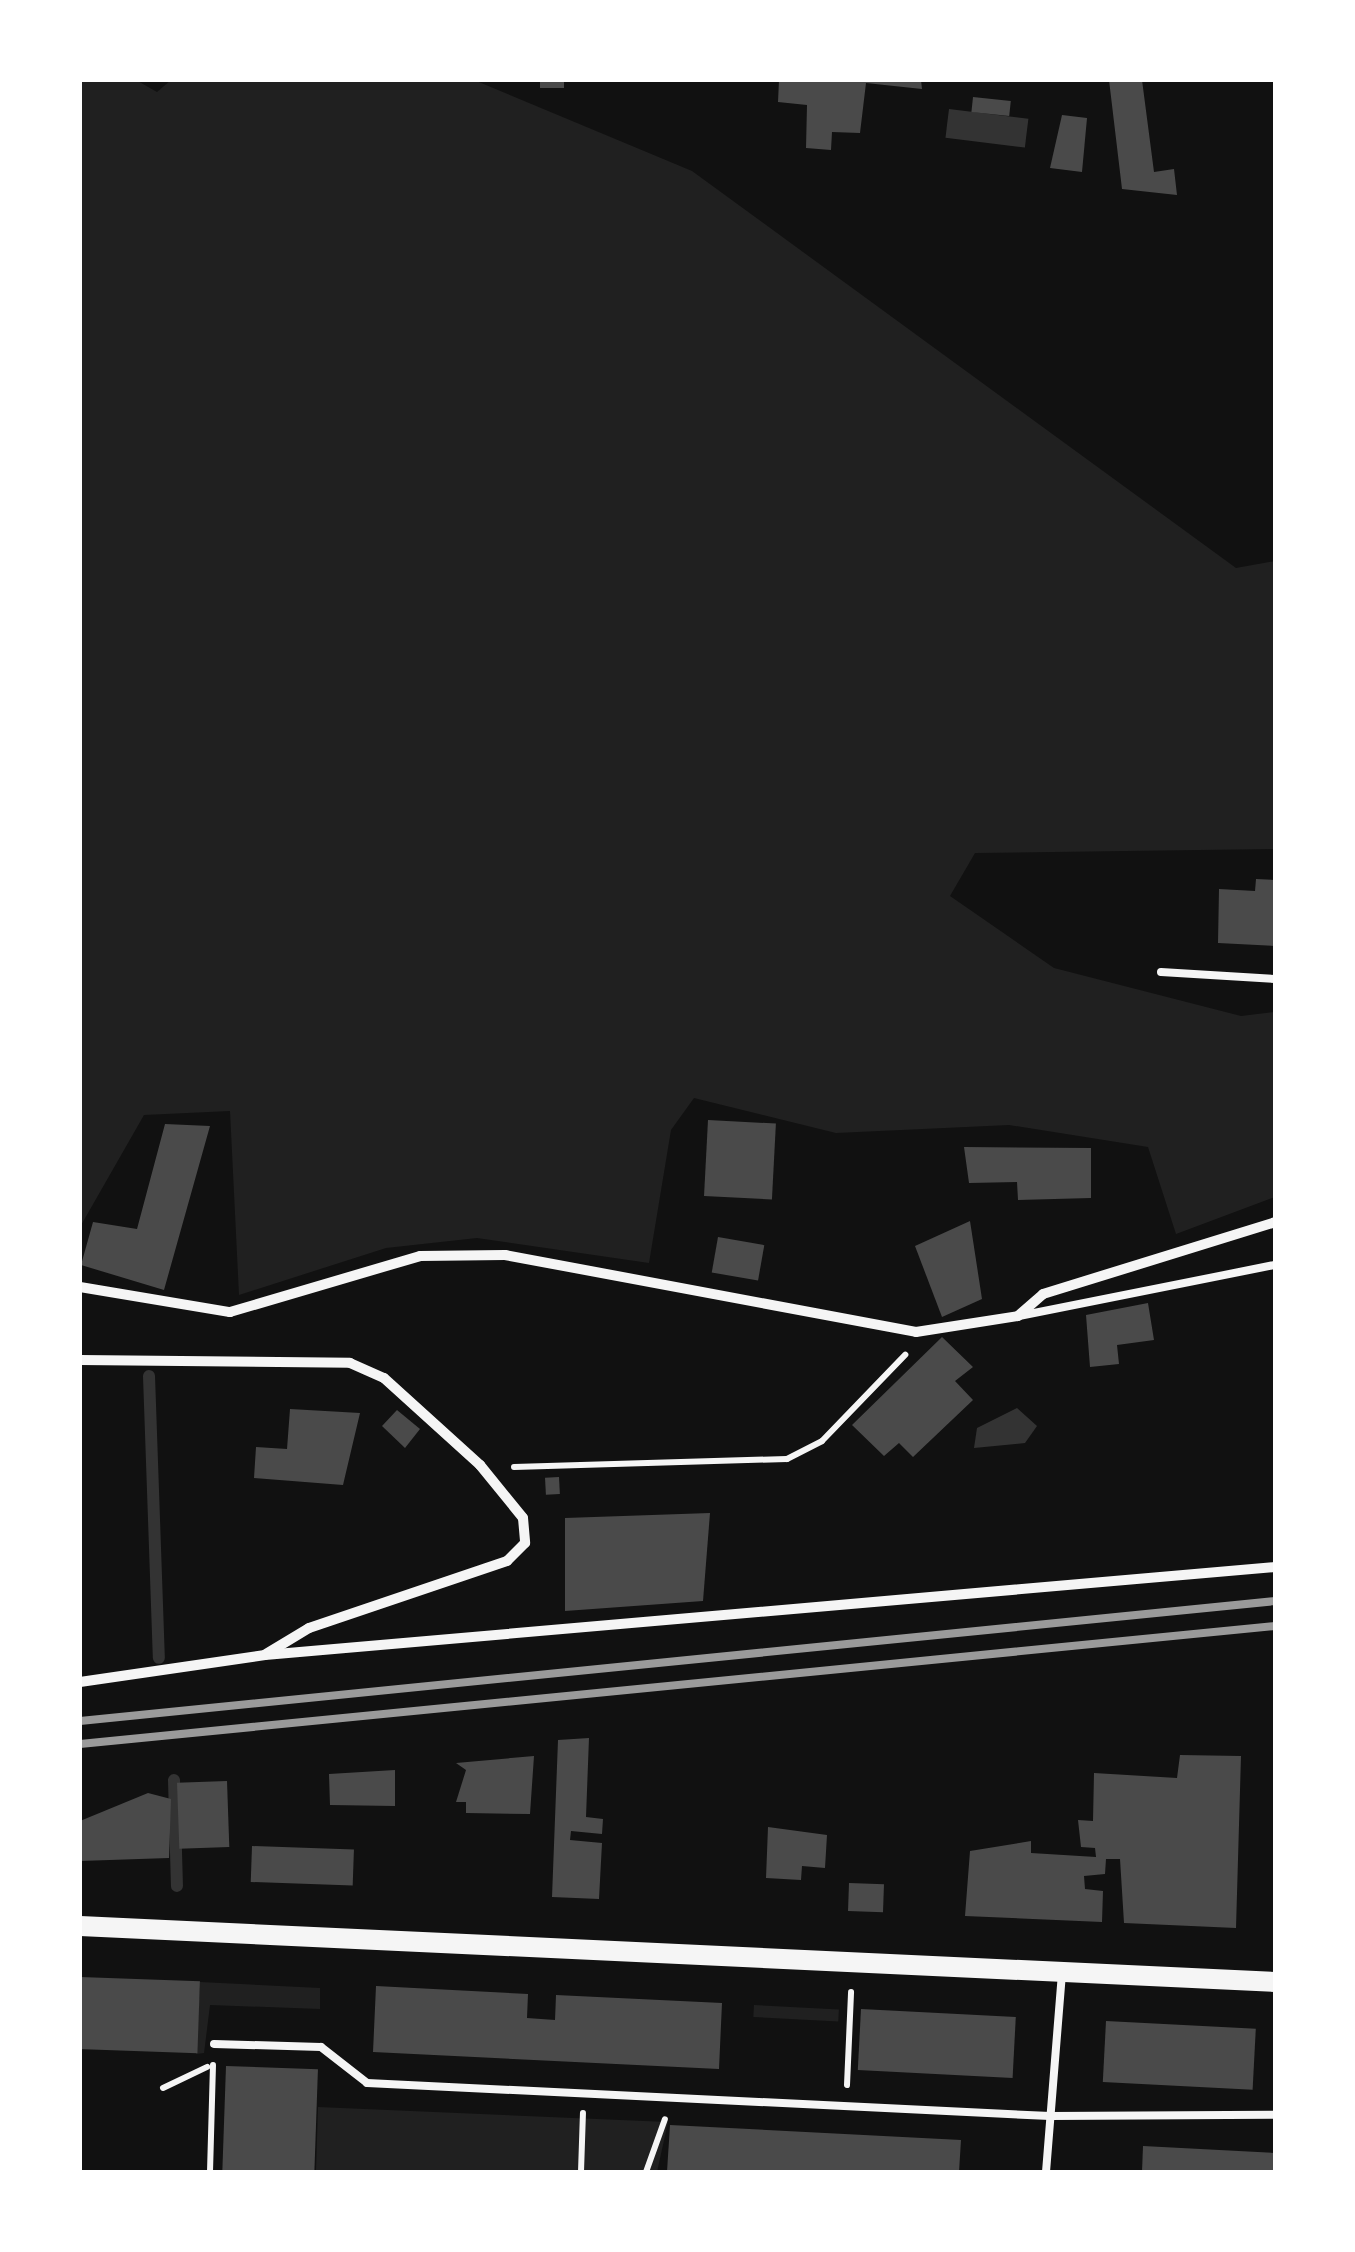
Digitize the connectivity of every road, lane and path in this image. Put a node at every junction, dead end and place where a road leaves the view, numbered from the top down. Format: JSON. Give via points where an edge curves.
{"nodes":[{"id":1,"x":1160,"y":972,"type":"dead end"},
{"id":2,"x":1275,"y":979,"type":"edge"},
{"id":3,"x":1275,"y":1222,"type":"edge"},
{"id":4,"x":1275,"y":1266,"type":"edge"},
{"id":5,"x":80,"y":1288,"type":"edge"},
{"id":6,"x":1018,"y":1316,"type":"junction"},
{"id":7,"x":916,"y":1332,"type":"junction"},
{"id":8,"x":80,"y":1360,"type":"edge"},
{"id":9,"x":505,"y":1467,"type":"dead end"},
{"id":10,"x":1275,"y":1567,"type":"edge"},
{"id":11,"x":266,"y":1655,"type":"junction"},
{"id":12,"x":80,"y":1682,"type":"edge"},
{"id":13,"x":80,"y":1926,"type":"edge"},
{"id":14,"x":852,"y":1961,"type":"junction"},
{"id":15,"x":1062,"y":1971,"type":"junction"},
{"id":16,"x":1275,"y":1982,"type":"edge"},
{"id":17,"x":214,"y":2044,"type":"joint"},
{"id":18,"x":214,"y":2064,"type":"junction"},
{"id":19,"x":163,"y":2088,"type":"dead end"},
{"id":20,"x":584,"y":2095,"type":"junction"},
{"id":21,"x":668,"y":2098,"type":"junction"},
{"id":22,"x":847,"y":2106,"type":"junction"},
{"id":23,"x":1275,"y":2115,"type":"edge"},
{"id":24,"x":1050,"y":2116,"type":"junction"},
{"id":25,"x":210,"y":2172,"type":"edge"},
{"id":26,"x":581,"y":2172,"type":"edge"},
{"id":27,"x":646,"y":2172,"type":"edge"},
{"id":28,"x":1046,"y":2172,"type":"edge"}],
"edges":[{"from":1,"to":2,"type":"lane"},
{"from":3,"to":6,"type":"street","via":[[1043,1294]]},
{"from":4,"to":6,"type":"lane"},
{"from":5,"to":7,"type":"street","via":[[230,1312],[420,1256],[505,1254]]},
{"from":6,"to":7,"type":"street"},
{"from":7,"to":9,"type":"path","via":[[909,1351],[822,1440],[787,1459]]},
{"from":8,"to":11,"type":"street","via":[[350,1363],[384,1378],[480,1465],[523,1518],[525,1544],[507,1562],[309,1628]]},
{"from":10,"to":11,"type":"street"},
{"from":11,"to":12,"type":"street"},
{"from":13,"to":14,"type":"main road"},
{"from":14,"to":15,"type":"main road"},
{"from":14,"to":22,"type":"path"},
{"from":15,"to":16,"type":"main road"},
{"from":15,"to":24,"type":"lane"},
{"from":17,"to":18,"type":"path"},
{"from":17,"to":20,"type":"lane","via":[[321,2047],[367,2083]]},
{"from":18,"to":19,"type":"path"},
{"from":18,"to":25,"type":"path"},
{"from":20,"to":21,"type":"lane"},
{"from":20,"to":26,"type":"path"},
{"from":21,"to":22,"type":"lane"},
{"from":21,"to":27,"type":"path"},
{"from":22,"to":24,"type":"lane"},
{"from":23,"to":24,"type":"lane"},
{"from":24,"to":28,"type":"lane"}]}
